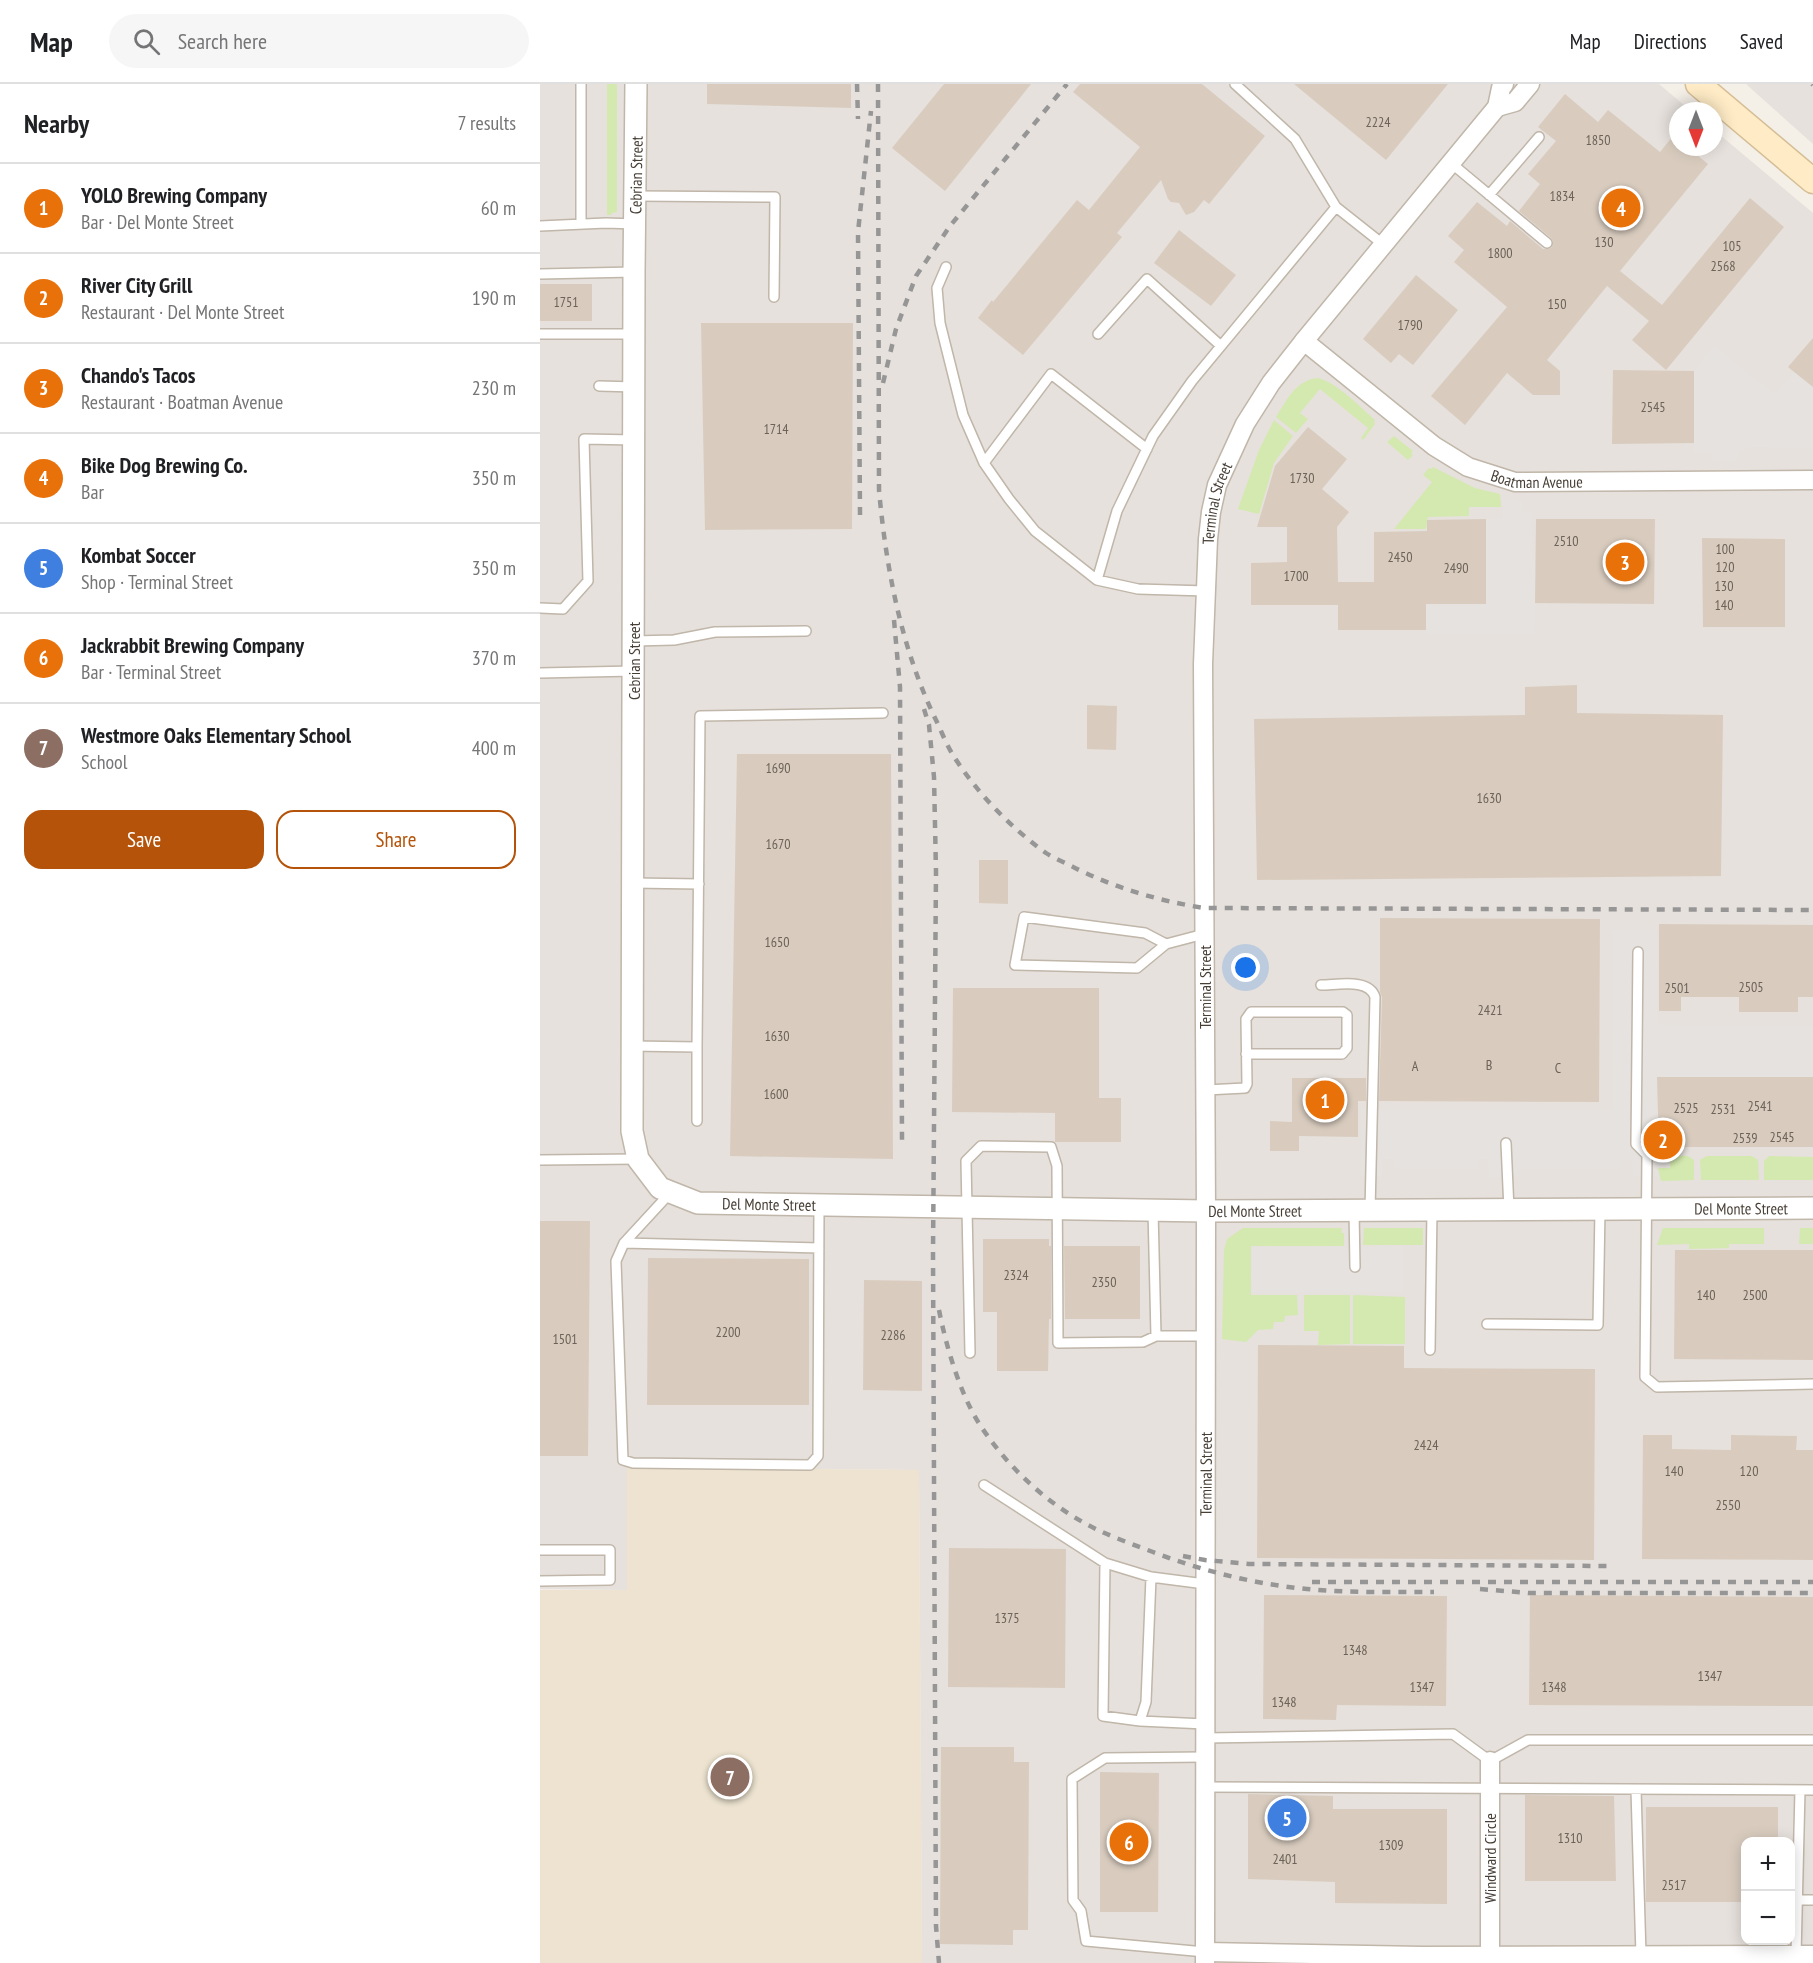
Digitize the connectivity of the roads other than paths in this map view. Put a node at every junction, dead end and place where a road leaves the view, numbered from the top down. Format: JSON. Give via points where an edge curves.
{"nodes":[{"id":1,"x":581,"y":84,"type":"edge"},
{"id":2,"x":636,"y":84,"type":"edge"},
{"id":3,"x":1235,"y":84,"type":"edge"},
{"id":4,"x":1504,"y":84,"type":"edge"},
{"id":5,"x":1530,"y":84,"type":"edge"},
{"id":6,"x":1698,"y":84,"type":"edge"},
{"id":7,"x":1497,"y":107,"type":"junction"},
{"id":8,"x":1539,"y":137,"type":"dead end"},
{"id":9,"x":1451,"y":163,"type":"junction"},
{"id":10,"x":1813,"y":181,"type":"edge"},
{"id":11,"x":1489,"y":195,"type":"junction"},
{"id":12,"x":636,"y":196,"type":"junction"},
{"id":13,"x":1336,"y":207,"type":"junction"},
{"id":14,"x":580,"y":224,"type":"junction"},
{"id":15,"x":635,"y":224,"type":"junction"},
{"id":16,"x":540,"y":226,"type":"edge"},
{"id":17,"x":1547,"y":243,"type":"dead end"},
{"id":18,"x":1384,"y":245,"type":"junction"},
{"id":19,"x":946,"y":267,"type":"dead end"},
{"id":20,"x":634,"y":272,"type":"junction"},
{"id":21,"x":540,"y":274,"type":"edge"},
{"id":22,"x":774,"y":297,"type":"dead end"},
{"id":23,"x":540,"y":334,"type":"edge"},
{"id":24,"x":634,"y":334,"type":"junction"},
{"id":25,"x":1098,"y":334,"type":"dead end"},
{"id":26,"x":1304,"y":341,"type":"junction"},
{"id":27,"x":1221,"y":346,"type":"junction"},
{"id":28,"x":599,"y":386,"type":"dead end"},
{"id":29,"x":635,"y":387,"type":"junction"},
{"id":30,"x":635,"y":440,"type":"junction"},
{"id":31,"x":1147,"y":449,"type":"junction"},
{"id":32,"x":984,"y":463,"type":"junction"},
{"id":33,"x":1813,"y":480,"type":"edge"},
{"id":34,"x":1097,"y":580,"type":"junction"},
{"id":35,"x":1206,"y":591,"type":"junction"},
{"id":36,"x":540,"y":608,"type":"edge"},
{"id":37,"x":806,"y":631,"type":"dead end"},
{"id":38,"x":634,"y":640,"type":"junction"},
{"id":39,"x":634,"y":671,"type":"junction"},
{"id":40,"x":540,"y":673,"type":"edge"},
{"id":41,"x":883,"y":713,"type":"dead end"},
{"id":42,"x":633,"y":883,"type":"junction"},
{"id":43,"x":699,"y":884,"type":"junction"},
{"id":44,"x":1204,"y":934,"type":"junction"},
{"id":45,"x":1166,"y":944,"type":"junction"},
{"id":46,"x":1638,"y":952,"type":"dead end"},
{"id":47,"x":1321,"y":985,"type":"dead end"},
{"id":48,"x":632,"y":1046,"type":"junction"},
{"id":49,"x":697,"y":1047,"type":"junction"},
{"id":50,"x":1246,"y":1054,"type":"junction"},
{"id":51,"x":1206,"y":1090,"type":"junction"},
{"id":52,"x":697,"y":1121,"type":"dead end"},
{"id":53,"x":1506,"y":1143,"type":"dead end"},
{"id":54,"x":638,"y":1159,"type":"junction"},
{"id":55,"x":540,"y":1160,"type":"edge"},
{"id":56,"x":671,"y":1192,"type":"junction"},
{"id":57,"x":698,"y":1203,"type":"joint"},
{"id":58,"x":819,"y":1205,"type":"junction"},
{"id":59,"x":966,"y":1207,"type":"junction"},
{"id":60,"x":1813,"y":1208,"type":"edge"},
{"id":61,"x":1057,"y":1209,"type":"junction"},
{"id":62,"x":1600,"y":1209,"type":"junction"},
{"id":63,"x":1153,"y":1210,"type":"junction"},
{"id":64,"x":1362,"y":1210,"type":"junction"},
{"id":65,"x":1432,"y":1210,"type":"junction"},
{"id":66,"x":1509,"y":1210,"type":"junction"},
{"id":67,"x":1646,"y":1210,"type":"junction"},
{"id":68,"x":1206,"y":1211,"type":"junction"},
{"id":69,"x":624,"y":1243,"type":"junction"},
{"id":70,"x":819,"y":1248,"type":"junction"},
{"id":71,"x":1355,"y":1267,"type":"dead end"},
{"id":72,"x":1487,"y":1324,"type":"dead end"},
{"id":73,"x":1156,"y":1336,"type":"junction"},
{"id":74,"x":1206,"y":1336,"type":"junction"},
{"id":75,"x":1430,"y":1350,"type":"dead end"},
{"id":76,"x":970,"y":1353,"type":"dead end"},
{"id":77,"x":1813,"y":1384,"type":"edge"},
{"id":78,"x":984,"y":1485,"type":"dead end"},
{"id":79,"x":540,"y":1550,"type":"edge"},
{"id":80,"x":1105,"y":1563,"type":"junction"},
{"id":81,"x":1151,"y":1577,"type":"junction"},
{"id":82,"x":540,"y":1581,"type":"edge"},
{"id":83,"x":1205,"y":1584,"type":"junction"},
{"id":84,"x":1140,"y":1721,"type":"junction"},
{"id":85,"x":1205,"y":1731,"type":"junction"},
{"id":86,"x":1813,"y":1740,"type":"edge"},
{"id":87,"x":1205,"y":1757,"type":"junction"},
{"id":88,"x":1490,"y":1761,"type":"junction"},
{"id":89,"x":1205,"y":1787,"type":"junction"},
{"id":90,"x":1491,"y":1789,"type":"junction"},
{"id":91,"x":1636,"y":1790,"type":"junction"},
{"id":92,"x":1800,"y":1790,"type":"junction"},
{"id":93,"x":1813,"y":1790,"type":"edge"},
{"id":94,"x":1798,"y":1900,"type":"junction"},
{"id":95,"x":1813,"y":1900,"type":"edge"},
{"id":96,"x":1641,"y":1955,"type":"junction"},
{"id":97,"x":1804,"y":1955,"type":"edge"},
{"id":98,"x":1490,"y":1956,"type":"junction"},
{"id":99,"x":1205,"y":1957,"type":"edge"},
{"id":100,"x":1422,"y":1959,"type":"edge"},
{"id":101,"x":1463,"y":1959,"type":"edge"},
{"id":102,"x":1523,"y":1959,"type":"edge"},
{"id":103,"x":1581,"y":1959,"type":"edge"},
{"id":104,"x":1686,"y":1959,"type":"edge"}],
"edges":[{"from":1,"to":14,"type":"lane"},
{"from":2,"to":12,"type":"street","name":"Cebrian Street"},
{"from":3,"to":13,"type":"lane","via":[[1295,139]]},
{"from":4,"to":7,"type":"street","name":"Terminal Street"},
{"from":5,"to":7,"type":"street","name":"Terminal Street","via":[[1515,102]]},
{"from":6,"to":10,"type":"main road"},
{"from":7,"to":9,"type":"street","name":"Terminal Street"},
{"from":8,"to":11,"type":"lane"},
{"from":9,"to":11,"type":"lane"},
{"from":9,"to":18,"type":"street","name":"Terminal Street"},
{"from":11,"to":17,"type":"lane"},
{"from":12,"to":15,"type":"street","name":"Cebrian Street"},
{"from":12,"to":22,"type":"lane","via":[[775,197]]},
{"from":13,"to":18,"type":"lane"},
{"from":13,"to":27,"type":"lane"},
{"from":14,"to":15,"type":"lane"},
{"from":14,"to":16,"type":"lane"},
{"from":15,"to":20,"type":"street","name":"Cebrian Street"},
{"from":18,"to":26,"type":"street","name":"Terminal Street"},
{"from":19,"to":32,"type":"lane","via":[[937,288],[940,323],[963,415]]},
{"from":20,"to":21,"type":"lane"},
{"from":20,"to":24,"type":"street","name":"Cebrian Street"},
{"from":23,"to":24,"type":"lane"},
{"from":24,"to":29,"type":"street","name":"Cebrian Street"},
{"from":25,"to":27,"type":"lane","via":[[1147,279]]},
{"from":26,"to":33,"type":"street","name":"Boatman Avenue","via":[[1434,446],[1468,467],[1515,482]]},
{"from":26,"to":35,"type":"street","name":"Terminal Street","via":[[1245,424],[1217,485],[1208,539]]},
{"from":27,"to":31,"type":"lane","via":[[1192,381]]},
{"from":28,"to":29,"type":"lane"},
{"from":29,"to":30,"type":"street","name":"Cebrian Street"},
{"from":30,"to":36,"type":"lane","via":[[584,439],[588,581],[563,609]]},
{"from":30,"to":38,"type":"street","name":"Cebrian Street"},
{"from":31,"to":32,"type":"lane","via":[[1051,374]]},
{"from":31,"to":34,"type":"lane","via":[[1117,511]]},
{"from":32,"to":34,"type":"lane","via":[[1035,531]]},
{"from":34,"to":35,"type":"lane","via":[[1138,589]]},
{"from":35,"to":44,"type":"street","name":"Terminal Street"},
{"from":37,"to":38,"type":"lane","via":[[715,632],[674,640]]},
{"from":38,"to":39,"type":"street","name":"Cebrian Street"},
{"from":39,"to":40,"type":"lane"},
{"from":39,"to":42,"type":"street","name":"Cebrian Street"},
{"from":41,"to":43,"type":"lane","via":[[700,716]]},
{"from":42,"to":43,"type":"lane"},
{"from":42,"to":48,"type":"street","name":"Cebrian Street"},
{"from":43,"to":49,"type":"lane"},
{"from":44,"to":45,"type":"lane"},
{"from":44,"to":51,"type":"street","name":"Terminal Street"},
{"from":45,"to":45,"type":"lane","via":[[1145,933],[1024,917],[1015,965],[1137,968]]},
{"from":46,"to":67,"type":"lane","via":[[1636,1144],[1647,1155]]},
{"from":47,"to":64,"type":"lane","via":[[1364,985],[1375,997]]},
{"from":48,"to":49,"type":"lane"},
{"from":48,"to":54,"type":"street","name":"Cebrian Street","via":[[632,1131]]},
{"from":49,"to":52,"type":"lane"},
{"from":50,"to":50,"type":"lane","via":[[1246,1019],[1251,1012],[1347,1015],[1347,1048],[1342,1054]]},
{"from":50,"to":51,"type":"lane","via":[[1245,1088]]},
{"from":51,"to":68,"type":"street","name":"Terminal Street"},
{"from":53,"to":66,"type":"lane"},
{"from":54,"to":55,"type":"lane"},
{"from":54,"to":56,"type":"street","name":"Cebrian Street","via":[[660,1188]]},
{"from":56,"to":57,"type":"street","name":"Cebrian Street"},
{"from":56,"to":69,"type":"lane"},
{"from":57,"to":58,"type":"street","name":"Del Monte Street"},
{"from":58,"to":59,"type":"street","name":"Del Monte Street"},
{"from":58,"to":70,"type":"lane"},
{"from":59,"to":61,"type":"street","name":"Del Monte Street"},
{"from":59,"to":61,"type":"lane","via":[[966,1161],[981,1146],[1051,1147],[1057,1166]]},
{"from":59,"to":76,"type":"lane"},
{"from":60,"to":67,"type":"street","name":"Del Monte Street"},
{"from":61,"to":63,"type":"street","name":"Del Monte Street"},
{"from":61,"to":73,"type":"lane","via":[[1058,1343],[1143,1342]]},
{"from":62,"to":66,"type":"street","name":"Del Monte Street"},
{"from":62,"to":67,"type":"street","name":"Del Monte Street"},
{"from":62,"to":72,"type":"lane","via":[[1598,1325]]},
{"from":63,"to":68,"type":"street","name":"Del Monte Street"},
{"from":63,"to":73,"type":"lane"},
{"from":64,"to":65,"type":"street","name":"Del Monte Street"},
{"from":64,"to":68,"type":"street","name":"Del Monte Street"},
{"from":64,"to":71,"type":"lane"},
{"from":65,"to":66,"type":"street","name":"Del Monte Street"},
{"from":65,"to":75,"type":"lane"},
{"from":67,"to":77,"type":"lane","via":[[1646,1377],[1657,1387]]},
{"from":68,"to":74,"type":"street","name":"Terminal Street"},
{"from":69,"to":70,"type":"lane"},
{"from":69,"to":70,"type":"lane","via":[[616,1261],[623,1460],[633,1463],[810,1466],[818,1456]]},
{"from":73,"to":74,"type":"lane"},
{"from":74,"to":83,"type":"street","name":"Terminal Street"},
{"from":78,"to":80,"type":"lane"},
{"from":79,"to":82,"type":"lane","via":[[610,1550],[610,1580]]},
{"from":80,"to":81,"type":"lane"},
{"from":80,"to":84,"type":"lane","via":[[1103,1716]]},
{"from":81,"to":83,"type":"lane"},
{"from":81,"to":84,"type":"lane","via":[[1146,1701]]},
{"from":83,"to":85,"type":"street","name":"Terminal Street"},
{"from":84,"to":85,"type":"lane"},
{"from":85,"to":87,"type":"street","name":"Terminal Street"},
{"from":85,"to":88,"type":"lane","via":[[1453,1734]]},
{"from":86,"to":88,"type":"lane","via":[[1528,1740]]},
{"from":87,"to":89,"type":"street","name":"Terminal Street"},
{"from":87,"to":99,"type":"lane","via":[[1105,1758],[1072,1779],[1072,1900],[1081,1911],[1086,1941]]},
{"from":88,"to":90,"type":"street","name":"Windward Circle"},
{"from":89,"to":90,"type":"lane"},
{"from":89,"to":99,"type":"street","name":"Terminal Street"},
{"from":90,"to":91,"type":"lane"},
{"from":90,"to":98,"type":"street","name":"Windward Circle"},
{"from":91,"to":92,"type":"lane"},
{"from":91,"to":96,"type":"lane"},
{"from":92,"to":93,"type":"lane"},
{"from":92,"to":94,"type":"lane"},
{"from":94,"to":95,"type":"lane"},
{"from":94,"to":97,"type":"lane"},
{"from":96,"to":103,"type":"street"},
{"from":96,"to":104,"type":"street"},
{"from":97,"to":104,"type":"street"},
{"from":98,"to":101,"type":"street"},
{"from":98,"to":102,"type":"street"},
{"from":99,"to":100,"type":"street"},
{"from":100,"to":101,"type":"street"},
{"from":102,"to":103,"type":"street"}]}
